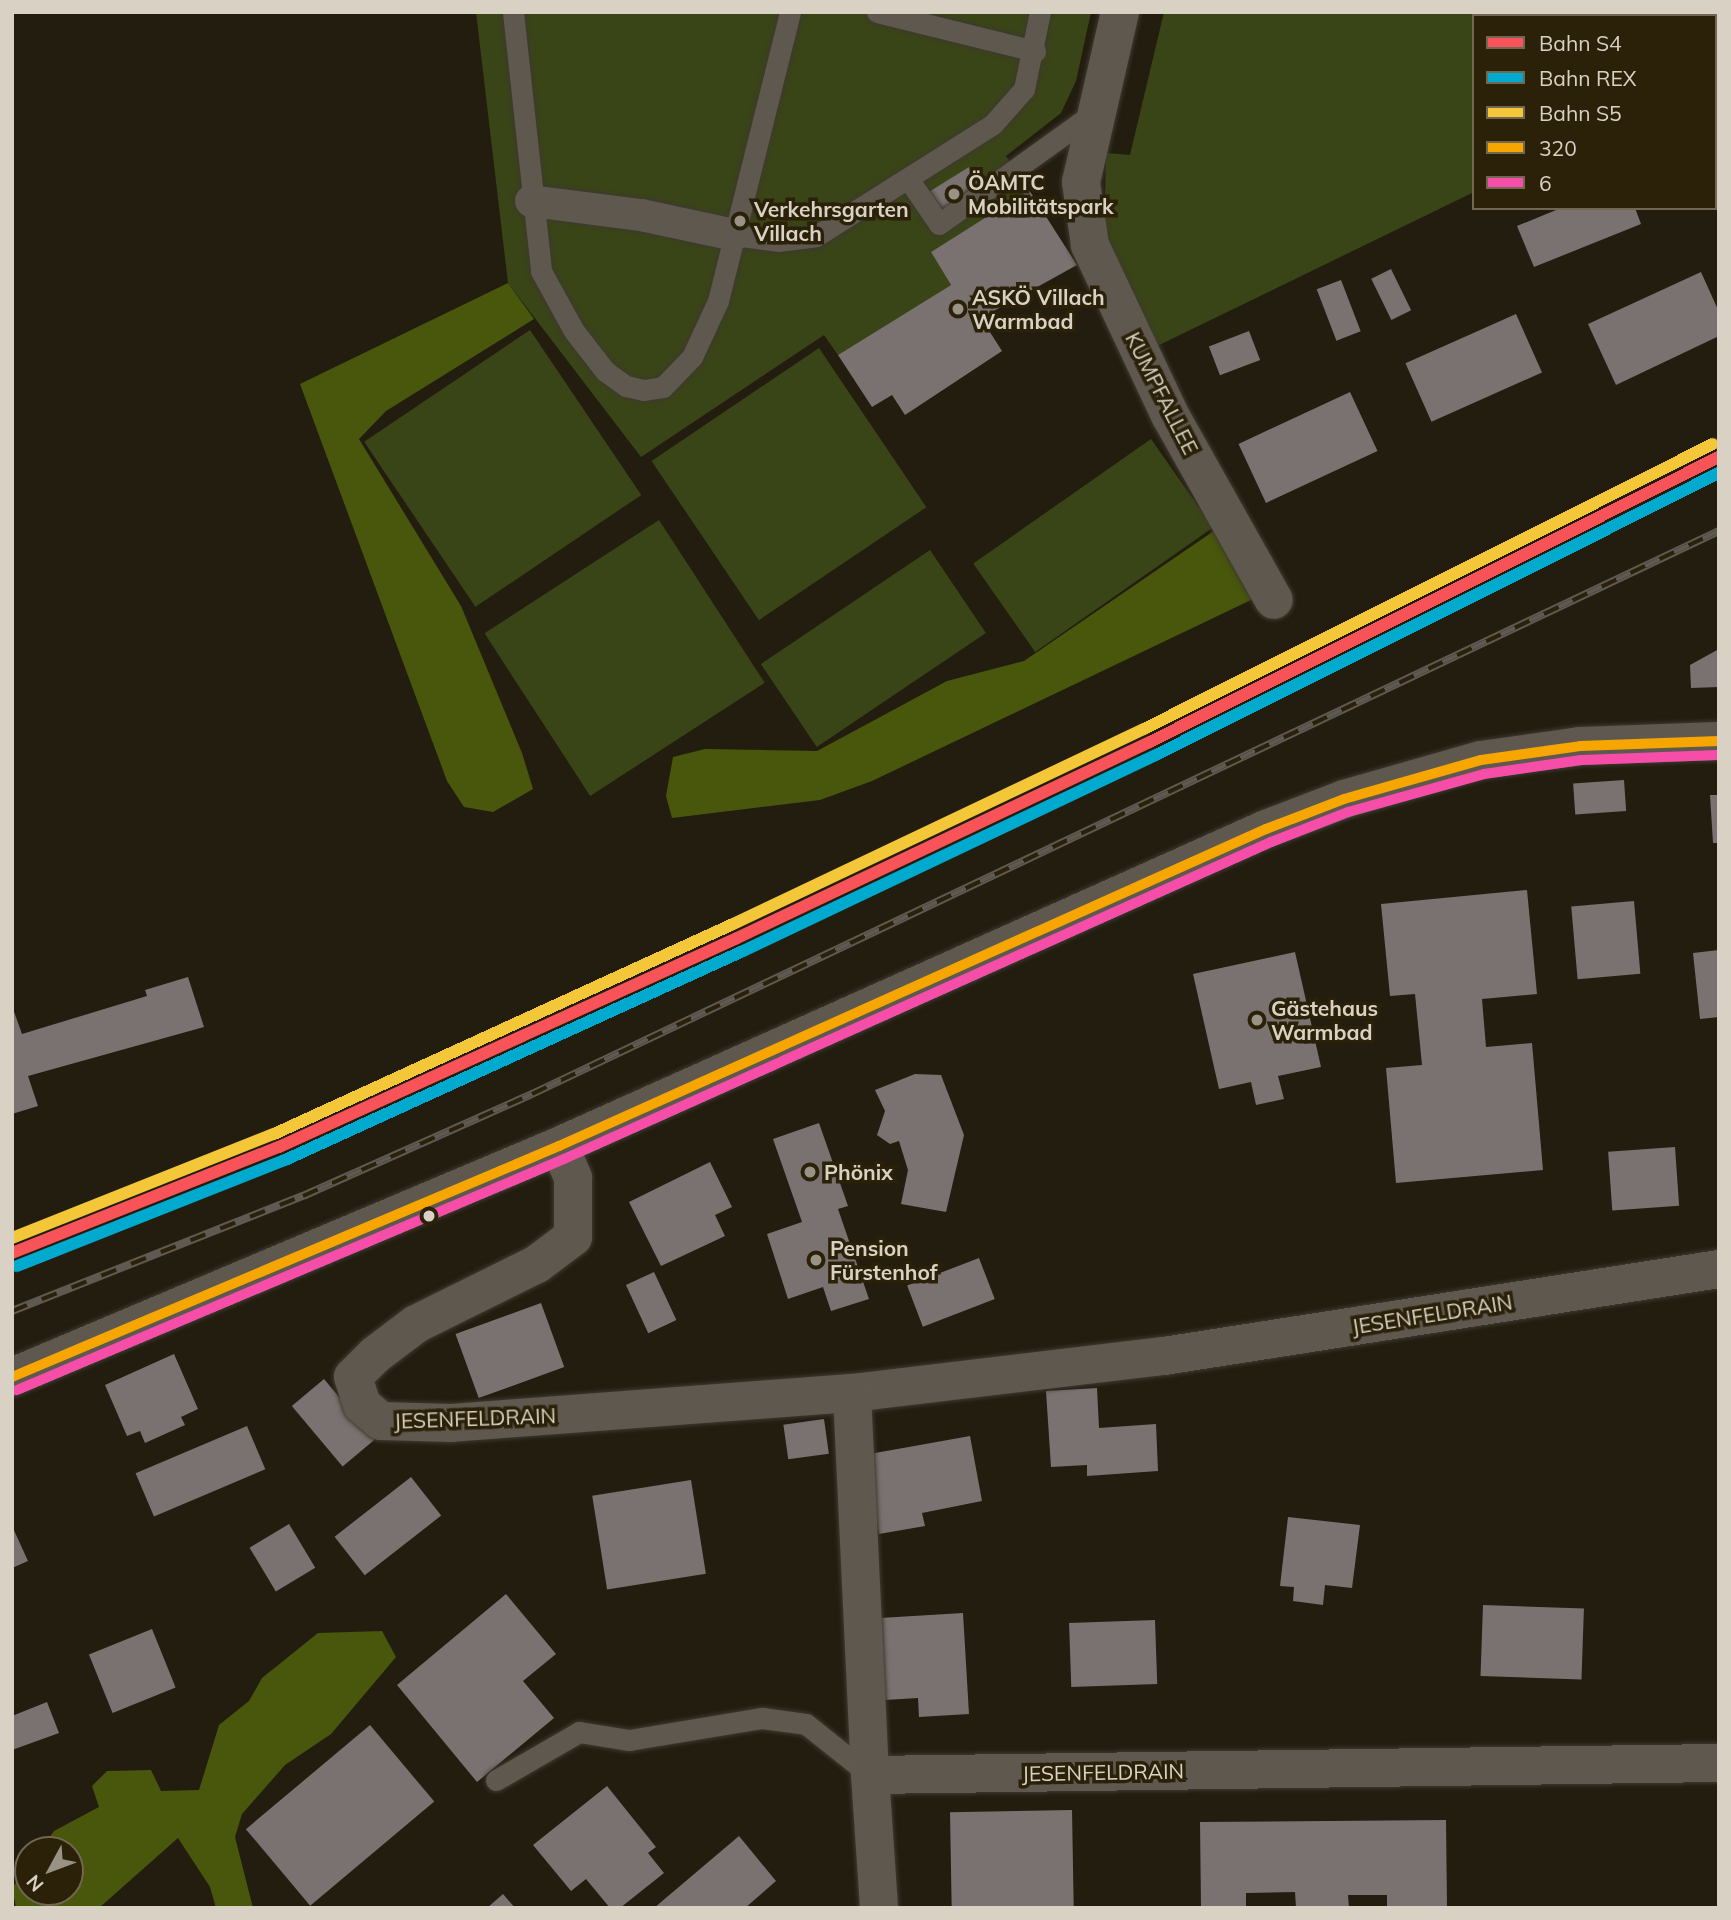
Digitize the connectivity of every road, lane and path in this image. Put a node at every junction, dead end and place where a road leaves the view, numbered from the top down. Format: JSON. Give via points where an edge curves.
{"nodes":[{"id":1,"x":513,"y":12,"type":"edge"},
{"id":2,"x":790,"y":12,"type":"edge"},
{"id":3,"x":877,"y":12,"type":"edge"},
{"id":4,"x":1040,"y":12,"type":"edge"},
{"id":5,"x":1120,"y":12,"type":"edge"},
{"id":6,"x":1035,"y":51,"type":"junction"},
{"id":7,"x":1097,"y":111,"type":"junction"},
{"id":8,"x":909,"y":180,"type":"junction"},
{"id":9,"x":531,"y":201,"type":"junction"},
{"id":10,"x":734,"y":235,"type":"junction"},
{"id":11,"x":1274,"y":600,"type":"dead end"},
{"id":12,"x":1719,"y":741,"type":"edge"},
{"id":13,"x":559,"y":1146,"type":"junction"},
{"id":14,"x":1719,"y":1269,"type":"edge"},
{"id":15,"x":12,"y":1377,"type":"edge"},
{"id":16,"x":852,"y":1393,"type":"junction"},
{"id":17,"x":1719,"y":1763,"type":"edge"},
{"id":18,"x":870,"y":1775,"type":"junction"},
{"id":19,"x":496,"y":1780,"type":"dead end"},
{"id":20,"x":878,"y":1908,"type":"edge"}],
"edges":[{"from":1,"to":9,"type":"lane"},
{"from":2,"to":10,"type":"lane"},
{"from":3,"to":6,"type":"lane"},
{"from":4,"to":6,"type":"lane"},
{"from":5,"to":7,"type":"street","name":"KUMPFALLEE"},
{"from":6,"to":8,"type":"lane","via":[[1024,89],[1010,109]]},
{"from":7,"to":8,"type":"lane","via":[[939,224]]},
{"from":7,"to":11,"type":"street","name":"KUMPFALLEE","via":[[1081,182],[1090,245],[1170,415]]},
{"from":8,"to":10,"type":"lane","via":[[816,236],[778,241]]},
{"from":9,"to":10,"type":"street","via":[[641,215]]},
{"from":9,"to":10,"type":"lane","via":[[548,291],[605,371],[626,387],[663,387],[692,357],[718,301]]},
{"from":12,"to":13,"type":"street","via":[[1580,746],[1481,760],[1344,799],[1266,829]]},
{"from":13,"to":15,"type":"street"},
{"from":13,"to":16,"type":"street","name":"JESENFELDRAIN","via":[[573,1178],[573,1237],[537,1264],[416,1324],[375,1355],[353,1377],[362,1405],[381,1421],[452,1423]]},
{"from":14,"to":16,"type":"street","name":"JESENFELDRAIN","via":[[1164,1356]]},
{"from":16,"to":18,"type":"street"},
{"from":17,"to":18,"type":"street","name":"JESENFELDRAIN"},
{"from":18,"to":19,"type":"lane","via":[[806,1724],[762,1718],[629,1740],[579,1732]]},
{"from":18,"to":20,"type":"street"}]}
